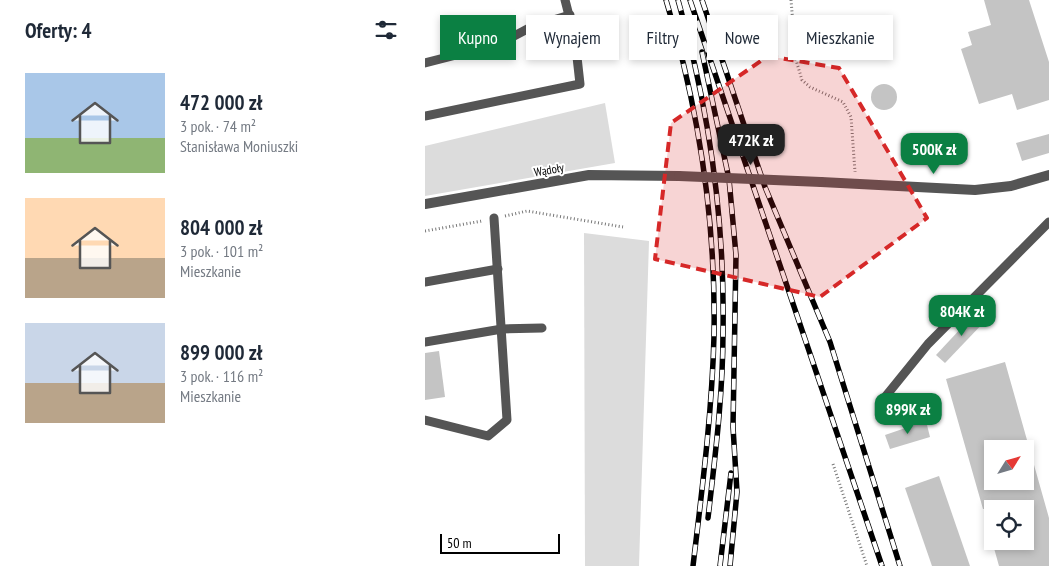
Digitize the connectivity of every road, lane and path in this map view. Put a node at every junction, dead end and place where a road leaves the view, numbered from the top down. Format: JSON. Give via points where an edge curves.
{"nodes":[{"id":1,"x":565,"y":0,"type":"edge"},
{"id":2,"x":791,"y":0,"type":"edge"},
{"id":3,"x":570,"y":15,"type":"edge"},
{"id":4,"x":526,"y":30,"type":"edge"},
{"id":5,"x":577,"y":60,"type":"edge"},
{"id":6,"x":425,"y":63,"type":"edge"},
{"id":7,"x":425,"y":116,"type":"edge"},
{"id":8,"x":1049,"y":175,"type":"edge"},
{"id":9,"x":855,"y":183,"type":"junction"},
{"id":10,"x":425,"y":204,"type":"edge"},
{"id":11,"x":494,"y":218,"type":"junction"},
{"id":12,"x":1049,"y":222,"type":"edge"},
{"id":13,"x":623,"y":227,"type":"dead end"},
{"id":14,"x":425,"y":231,"type":"edge"},
{"id":15,"x":498,"y":269,"type":"junction"},
{"id":16,"x":425,"y":282,"type":"edge"},
{"id":17,"x":542,"y":328,"type":"dead end"},
{"id":18,"x":501,"y":329,"type":"junction"},
{"id":19,"x":425,"y":342,"type":"edge"},
{"id":20,"x":881,"y":402,"type":"dead end"},
{"id":21,"x":425,"y":420,"type":"edge"},
{"id":22,"x":833,"y":464,"type":"dead end"},
{"id":23,"x":867,"y":566,"type":"edge"}],
"edges":[{"from":1,"to":3,"type":"lane"},
{"from":2,"to":9,"type":"path","via":[[795,51],[802,80],[843,102],[851,117]]},
{"from":4,"to":6,"type":"lane","via":[[499,44]]},
{"from":5,"to":7,"type":"lane","via":[[580,84]]},
{"from":8,"to":9,"type":"street","name":"Wądoły","via":[[1011,186],[975,190]]},
{"from":9,"to":10,"type":"street","name":"Wądoły","bridge":true,"via":[[589,175]]},
{"from":11,"to":13,"type":"path","via":[[527,211]]},
{"from":11,"to":14,"type":"path"},
{"from":11,"to":15,"type":"lane"},
{"from":12,"to":20,"type":"lane","via":[[927,344]]},
{"from":15,"to":16,"type":"lane"},
{"from":15,"to":18,"type":"lane"},
{"from":17,"to":18,"type":"lane"},
{"from":18,"to":19,"type":"lane"},
{"from":18,"to":21,"type":"lane","via":[[507,420],[489,436]]},
{"from":22,"to":23,"type":"path"}]}
